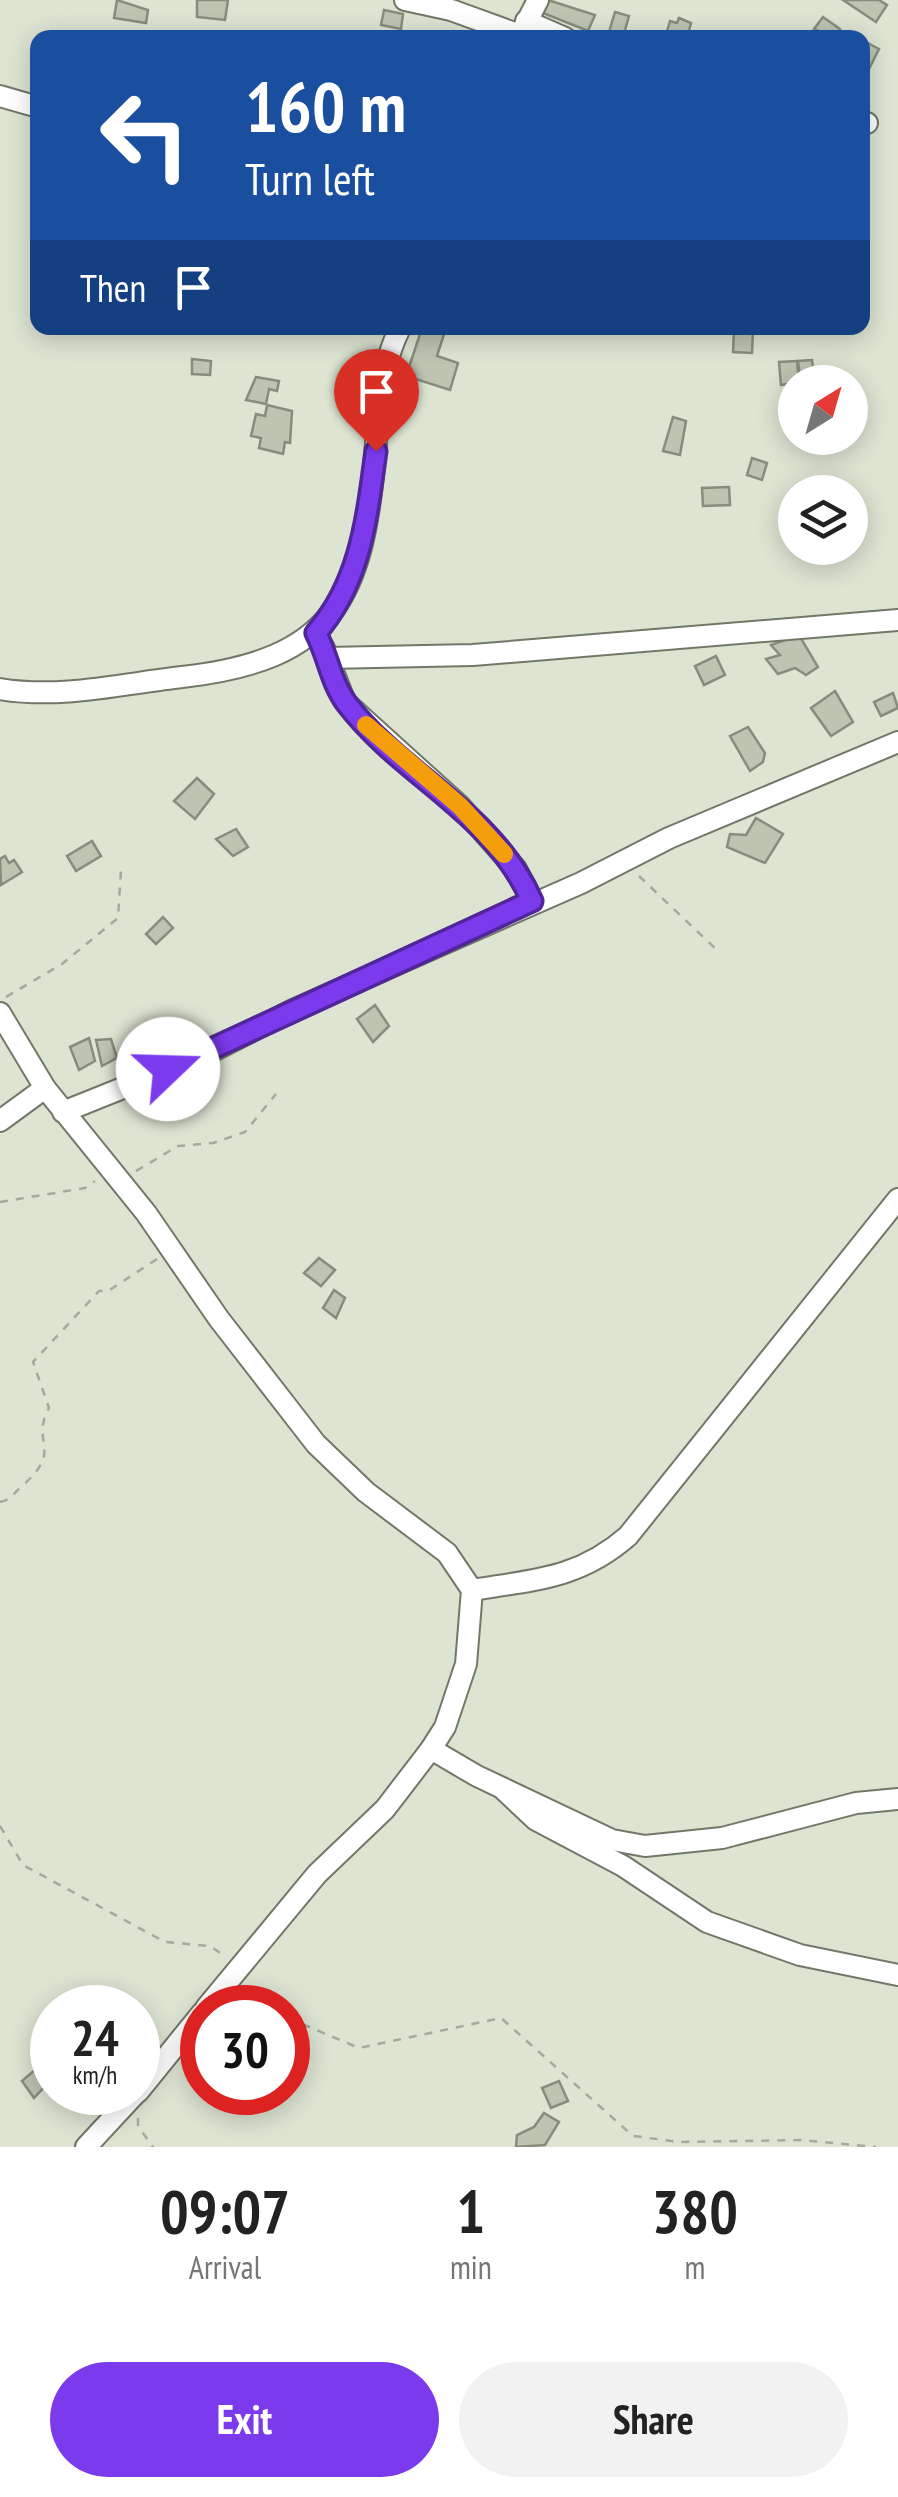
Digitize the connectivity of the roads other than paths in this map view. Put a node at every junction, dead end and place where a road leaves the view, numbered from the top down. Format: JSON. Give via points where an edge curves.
{"nodes":[{"id":1,"x":405,"y":0,"type":"edge"},
{"id":2,"x":538,"y":0,"type":"edge"},
{"id":3,"x":519,"y":30,"type":"edge"},
{"id":4,"x":523,"y":30,"type":"edge"},
{"id":5,"x":0,"y":96,"type":"edge"},
{"id":6,"x":30,"y":105,"type":"edge"},
{"id":7,"x":398,"y":335,"type":"edge"},
{"id":8,"x":898,"y":620,"type":"edge"},
{"id":9,"x":316,"y":633,"type":"junction"},
{"id":10,"x":326,"y":658,"type":"junction"},
{"id":11,"x":0,"y":689,"type":"edge"},
{"id":12,"x":898,"y":742,"type":"edge"},
{"id":13,"x":532,"y":901,"type":"junction"},
{"id":14,"x":0,"y":1013,"type":"edge"},
{"id":15,"x":45,"y":1088,"type":"junction"},
{"id":16,"x":63,"y":1112,"type":"junction"},
{"id":17,"x":0,"y":1121,"type":"edge"},
{"id":18,"x":898,"y":1199,"type":"edge"},
{"id":19,"x":472,"y":1590,"type":"junction"},
{"id":20,"x":431,"y":1750,"type":"junction"},
{"id":21,"x":503,"y":1788,"type":"junction"},
{"id":22,"x":898,"y":1799,"type":"edge"},
{"id":23,"x":898,"y":1974,"type":"edge"},
{"id":24,"x":223,"y":1985,"type":"edge"},
{"id":25,"x":180,"y":2040,"type":"edge"},
{"id":26,"x":160,"y":2065,"type":"edge"},
{"id":27,"x":116,"y":2115,"type":"edge"},
{"id":28,"x":86,"y":2147,"type":"edge"}],
"edges":[{"from":1,"to":3,"type":"street"},
{"from":2,"to":4,"type":"street"},
{"from":5,"to":6,"type":"street"},
{"from":7,"to":9,"type":"street","via":[[383,378],[364,534],[341,601]]},
{"from":8,"to":10,"type":"street","via":[[473,655]]},
{"from":9,"to":10,"type":"street"},
{"from":9,"to":11,"type":"street","via":[[294,650],[225,671],[73,692]]},
{"from":10,"to":13,"type":"street","via":[[345,702],[460,806],[516,869]]},
{"from":12,"to":13,"type":"street"},
{"from":13,"to":16,"type":"street","via":[[204,1055]]},
{"from":14,"to":15,"type":"street"},
{"from":15,"to":16,"type":"street"},
{"from":15,"to":17,"type":"street"},
{"from":16,"to":19,"type":"street","via":[[316,1444],[447,1553]]},
{"from":18,"to":19,"type":"street","via":[[628,1536],[590,1566]]},
{"from":19,"to":20,"type":"street","via":[[466,1664]]},
{"from":20,"to":21,"type":"street"},
{"from":20,"to":24,"type":"street"},
{"from":21,"to":22,"type":"street","via":[[612,1840],[664,1847]]},
{"from":21,"to":23,"type":"street","via":[[536,1820],[708,1922],[786,1951]]},
{"from":25,"to":26,"type":"street"},
{"from":27,"to":28,"type":"street"}]}
